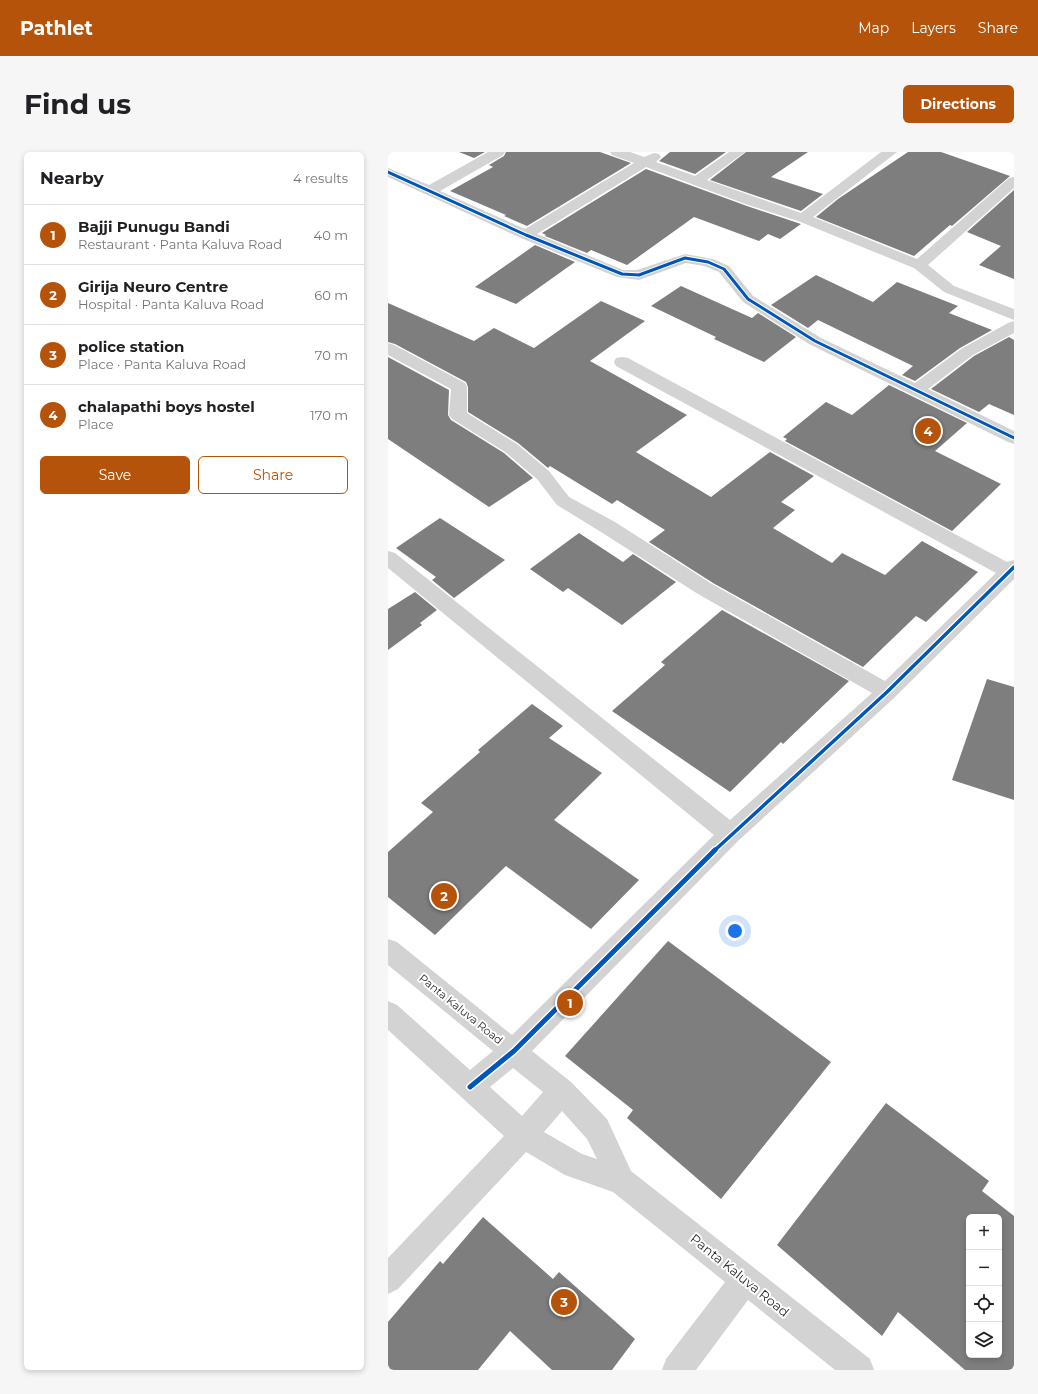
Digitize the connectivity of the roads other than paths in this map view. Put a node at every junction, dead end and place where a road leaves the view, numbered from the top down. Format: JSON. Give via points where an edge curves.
{"nodes":[{"id":1,"x":498,"y":152,"type":"edge"},
{"id":2,"x":617,"y":152,"type":"edge"},
{"id":3,"x":662,"y":152,"type":"edge"},
{"id":4,"x":738,"y":152,"type":"edge"},
{"id":5,"x":890,"y":152,"type":"edge"},
{"id":6,"x":646,"y":163,"type":"junction"},
{"id":7,"x":388,"y":172,"type":"edge"},
{"id":8,"x":697,"y":181,"type":"junction"},
{"id":9,"x":1014,"y":181,"type":"edge"},
{"id":10,"x":429,"y":190,"type":"junction"},
{"id":11,"x":803,"y":218,"type":"junction"},
{"id":12,"x":526,"y":235,"type":"junction"},
{"id":13,"x":919,"y":265,"type":"junction"},
{"id":14,"x":1014,"y":315,"type":"edge"},
{"id":15,"x":1014,"y":326,"type":"edge"},
{"id":16,"x":388,"y":348,"type":"edge"},
{"id":17,"x":622,"y":362,"type":"dead end"},
{"id":18,"x":916,"y":390,"type":"junction"},
{"id":19,"x":1014,"y":438,"type":"edge"},
{"id":20,"x":388,"y":558,"type":"edge"},
{"id":21,"x":1012,"y":569,"type":"edge"},
{"id":22,"x":887,"y":692,"type":"junction"},
{"id":23,"x":730,"y":834,"type":"junction"},
{"id":24,"x":388,"y":950,"type":"edge"},
{"id":25,"x":388,"y":1013,"type":"edge"},
{"id":26,"x":514,"y":1051,"type":"junction"},
{"id":27,"x":470,"y":1087,"type":"junction"},
{"id":28,"x":562,"y":1091,"type":"junction"},
{"id":29,"x":523,"y":1135,"type":"junction"},
{"id":30,"x":621,"y":1180,"type":"junction"},
{"id":31,"x":388,"y":1279,"type":"edge"},
{"id":32,"x":745,"y":1280,"type":"junction"},
{"id":33,"x":677,"y":1370,"type":"edge"},
{"id":34,"x":859,"y":1370,"type":"edge"}],
"edges":[{"from":1,"to":10,"type":"street"},
{"from":2,"to":6,"type":"street"},
{"from":3,"to":6,"type":"street"},
{"from":4,"to":8,"type":"street"},
{"from":5,"to":11,"type":"street"},
{"from":6,"to":8,"type":"street"},
{"from":6,"to":12,"type":"street"},
{"from":7,"to":10,"type":"street"},
{"from":8,"to":11,"type":"street"},
{"from":9,"to":13,"type":"street"},
{"from":10,"to":12,"type":"street"},
{"from":11,"to":13,"type":"street"},
{"from":12,"to":18,"type":"street","via":[[622,274],[639,275],[685,258],[708,262],[724,269],[748,299],[815,341]]},
{"from":13,"to":14,"type":"street","via":[[949,289]]},
{"from":15,"to":18,"type":"street","via":[[967,352]]},
{"from":16,"to":22,"type":"street","via":[[459,388],[458,415],[511,448],[543,475],[563,501],[705,589]]},
{"from":17,"to":21,"type":"street"},
{"from":18,"to":19,"type":"street"},
{"from":20,"to":23,"type":"street"},
{"from":21,"to":22,"type":"street"},
{"from":22,"to":23,"type":"street"},
{"from":23,"to":26,"type":"street"},
{"from":24,"to":26,"type":"street","name":"Panta Kaluva Road"},
{"from":25,"to":27,"type":"street","name":"Panta Kaluva Road"},
{"from":26,"to":27,"type":"street"},
{"from":26,"to":28,"type":"street","name":"Panta Kaluva Road"},
{"from":27,"to":29,"type":"street","name":"Panta Kaluva Road"},
{"from":28,"to":29,"type":"street"},
{"from":28,"to":30,"type":"street","name":"Panta Kaluva Road","via":[[596,1129]]},
{"from":29,"to":30,"type":"street","name":"Panta Kaluva Road","via":[[575,1165]]},
{"from":29,"to":31,"type":"street"},
{"from":30,"to":32,"type":"street","name":"Panta Kaluva Road"},
{"from":32,"to":33,"type":"street"},
{"from":32,"to":34,"type":"street","name":"Panta Kaluva Road"}]}
